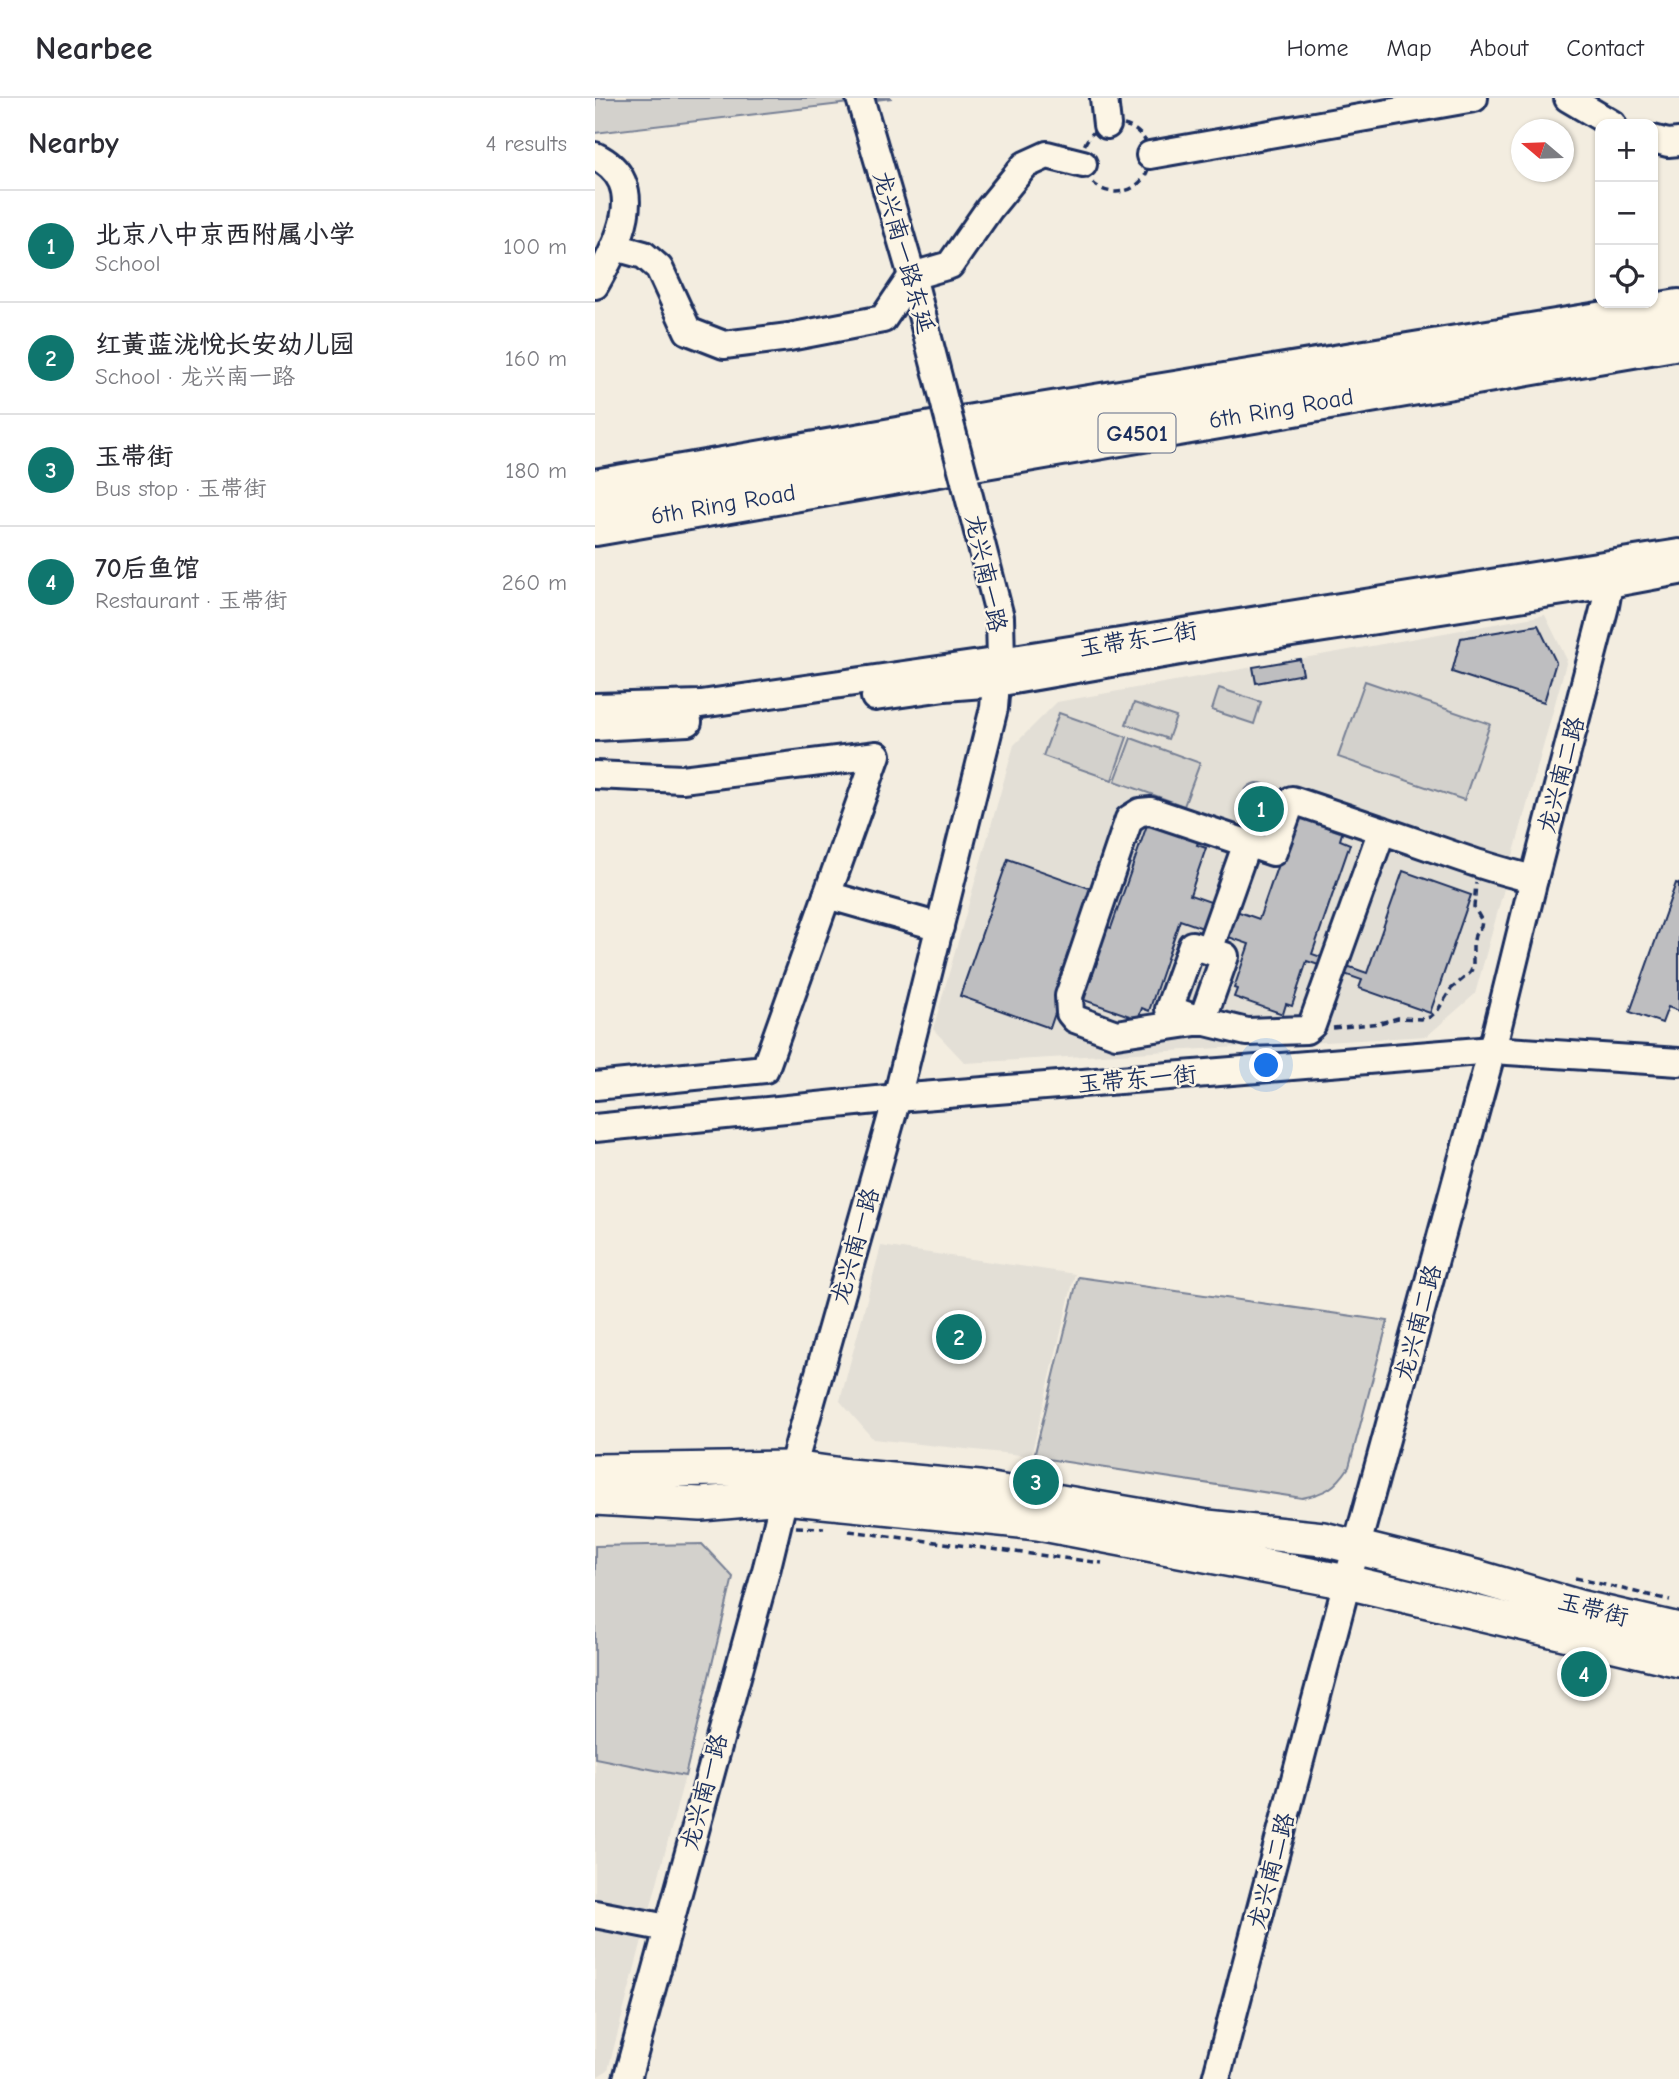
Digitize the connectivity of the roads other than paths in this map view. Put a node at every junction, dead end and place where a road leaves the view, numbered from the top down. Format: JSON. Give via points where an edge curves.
{"nodes":[{"id":1,"x":860,"y":98,"type":"edge"},
{"id":2,"x":1104,"y":98,"type":"edge"},
{"id":3,"x":1474,"y":98,"type":"edge"},
{"id":4,"x":1568,"y":98,"type":"edge"},
{"id":5,"x":1604,"y":119,"type":"edge"},
{"id":6,"x":1107,"y":125,"type":"road end"},
{"id":7,"x":1658,"y":140,"type":"edge"},
{"id":8,"x":1679,"y":142,"type":"edge"},
{"id":9,"x":1150,"y":155,"type":"road end"},
{"id":10,"x":595,"y":156,"type":"edge"},
{"id":11,"x":1083,"y":164,"type":"road end"},
{"id":12,"x":615,"y":247,"type":"junction"},
{"id":13,"x":912,"y":276,"type":"junction"},
{"id":14,"x":595,"y":285,"type":"edge"},
{"id":15,"x":1679,"y":309,"type":"edge"},
{"id":16,"x":1679,"y":340,"type":"edge"},
{"id":17,"x":946,"y":408,"type":"joint"},
{"id":18,"x":595,"y":489,"type":"edge"},
{"id":19,"x":595,"y":526,"type":"edge"},
{"id":20,"x":1679,"y":552,"type":"edge"},
{"id":21,"x":1679,"y":571,"type":"edge"},
{"id":22,"x":1609,"y":575,"type":"junction"},
{"id":23,"x":999,"y":672,"type":"junction"},
{"id":24,"x":595,"y":707,"type":"edge"},
{"id":25,"x":595,"y":727,"type":"edge"},
{"id":26,"x":595,"y":775,"type":"edge"},
{"id":27,"x":1382,"y":830,"type":"junction"},
{"id":28,"x":1247,"y":843,"type":"junction"},
{"id":29,"x":1534,"y":879,"type":"junction"},
{"id":30,"x":827,"y":895,"type":"junction"},
{"id":31,"x":940,"y":927,"type":"junction"},
{"id":32,"x":1209,"y":950,"type":"junction"},
{"id":33,"x":1202,"y":1021,"type":"junction"},
{"id":34,"x":1492,"y":1050,"type":"junction"},
{"id":35,"x":1679,"y":1062,"type":"edge"},
{"id":36,"x":595,"y":1086,"type":"edge"},
{"id":37,"x":897,"y":1098,"type":"junction"},
{"id":38,"x":595,"y":1129,"type":"edge"},
{"id":39,"x":595,"y":1471,"type":"edge"},
{"id":40,"x":784,"y":1497,"type":"junction"},
{"id":41,"x":595,"y":1498,"type":"edge"},
{"id":42,"x":1357,"y":1547,"type":"junction"},
{"id":43,"x":1347,"y":1582,"type":"junction"},
{"id":44,"x":1679,"y":1630,"type":"edge"},
{"id":45,"x":1679,"y":1660,"type":"edge"},
{"id":46,"x":595,"y":1914,"type":"edge"},
{"id":47,"x":667,"y":1928,"type":"junction"},
{"id":48,"x":627,"y":2079,"type":"edge"},
{"id":49,"x":1216,"y":2079,"type":"edge"}],
"edges":[{"from":1,"to":13,"type":"street","name":"龙兴南一路东延"},
{"from":2,"to":6,"type":"street"},
{"from":3,"to":9,"type":"street"},
{"from":4,"to":5,"type":"street"},
{"from":7,"to":8,"type":"street"},
{"from":10,"to":12,"type":"street","via":[[621,177],[626,196]]},
{"from":11,"to":13,"type":"street","via":[[1047,155],[1025,166],[950,265]]},
{"from":12,"to":13,"type":"street","via":[[644,255],[659,268],[688,331],[724,345],[883,319]]},
{"from":12,"to":14,"type":"street"},
{"from":13,"to":17,"type":"street","name":"龙兴南一路东延"},
{"from":15,"to":18,"type":"highway","name":"6th Ring Road","number":"G4501"},
{"from":16,"to":19,"type":"highway","name":"6th Ring Road","number":"G4501"},
{"from":17,"to":23,"type":"street","name":"龙兴南一路","bridge":true,"via":[[1000,617]]},
{"from":20,"to":22,"type":"street","name":"玉带东二街"},
{"from":21,"to":22,"type":"street","name":"玉带东二街"},
{"from":22,"to":23,"type":"street","name":"玉带东二街","via":[[1221,644]]},
{"from":22,"to":29,"type":"street","name":"龙兴南二路"},
{"from":23,"to":24,"type":"street","name":"玉带东二街","via":[[701,704]]},
{"from":23,"to":25,"type":"street","name":"玉带东二街","via":[[945,687],[703,721]]},
{"from":23,"to":31,"type":"street","name":"龙兴南一路"},
{"from":26,"to":30,"type":"street","via":[[683,779],[877,755]]},
{"from":27,"to":28,"type":"street","via":[[1292,800],[1273,852]]},
{"from":27,"to":29,"type":"street"},
{"from":27,"to":33,"type":"street","via":[[1312,1026],[1247,1032]]},
{"from":28,"to":32,"type":"street"},
{"from":28,"to":33,"type":"street","via":[[1151,811],[1129,819],[1115,834],[1069,996],[1075,1019],[1116,1034]]},
{"from":29,"to":34,"type":"street","name":"龙兴南二路"},
{"from":30,"to":31,"type":"street"},
{"from":30,"to":36,"type":"street","via":[[765,1069]]},
{"from":31,"to":37,"type":"street","name":"龙兴南一路"},
{"from":32,"to":33,"type":"street","via":[[1224,956]]},
{"from":32,"to":33,"type":"street","via":[[1192,945],[1169,1009]]},
{"from":34,"to":35,"type":"street","name":"玉带东一街"},
{"from":34,"to":37,"type":"street","name":"玉带东一街"},
{"from":34,"to":42,"type":"street","name":"龙兴南二路"},
{"from":37,"to":38,"type":"street","name":"玉带东一街"},
{"from":37,"to":40,"type":"street","name":"龙兴南一路"},
{"from":39,"to":40,"type":"main road","name":"玉带街"},
{"from":40,"to":41,"type":"main road","name":"玉带街","via":[[701,1504]]},
{"from":40,"to":42,"type":"main road","name":"玉带街","via":[[849,1476],[979,1488]]},
{"from":40,"to":43,"type":"main road","name":"玉带街","via":[[1038,1524]]},
{"from":40,"to":47,"type":"street","name":"龙兴南一路"},
{"from":42,"to":43,"type":"street","name":"龙兴南二路"},
{"from":42,"to":44,"type":"main road","name":"玉带街"},
{"from":43,"to":45,"type":"main road","name":"玉带街"},
{"from":43,"to":49,"type":"street","name":"龙兴南二路"},
{"from":46,"to":47,"type":"street"},
{"from":47,"to":48,"type":"street","name":"龙兴南一路"}]}
